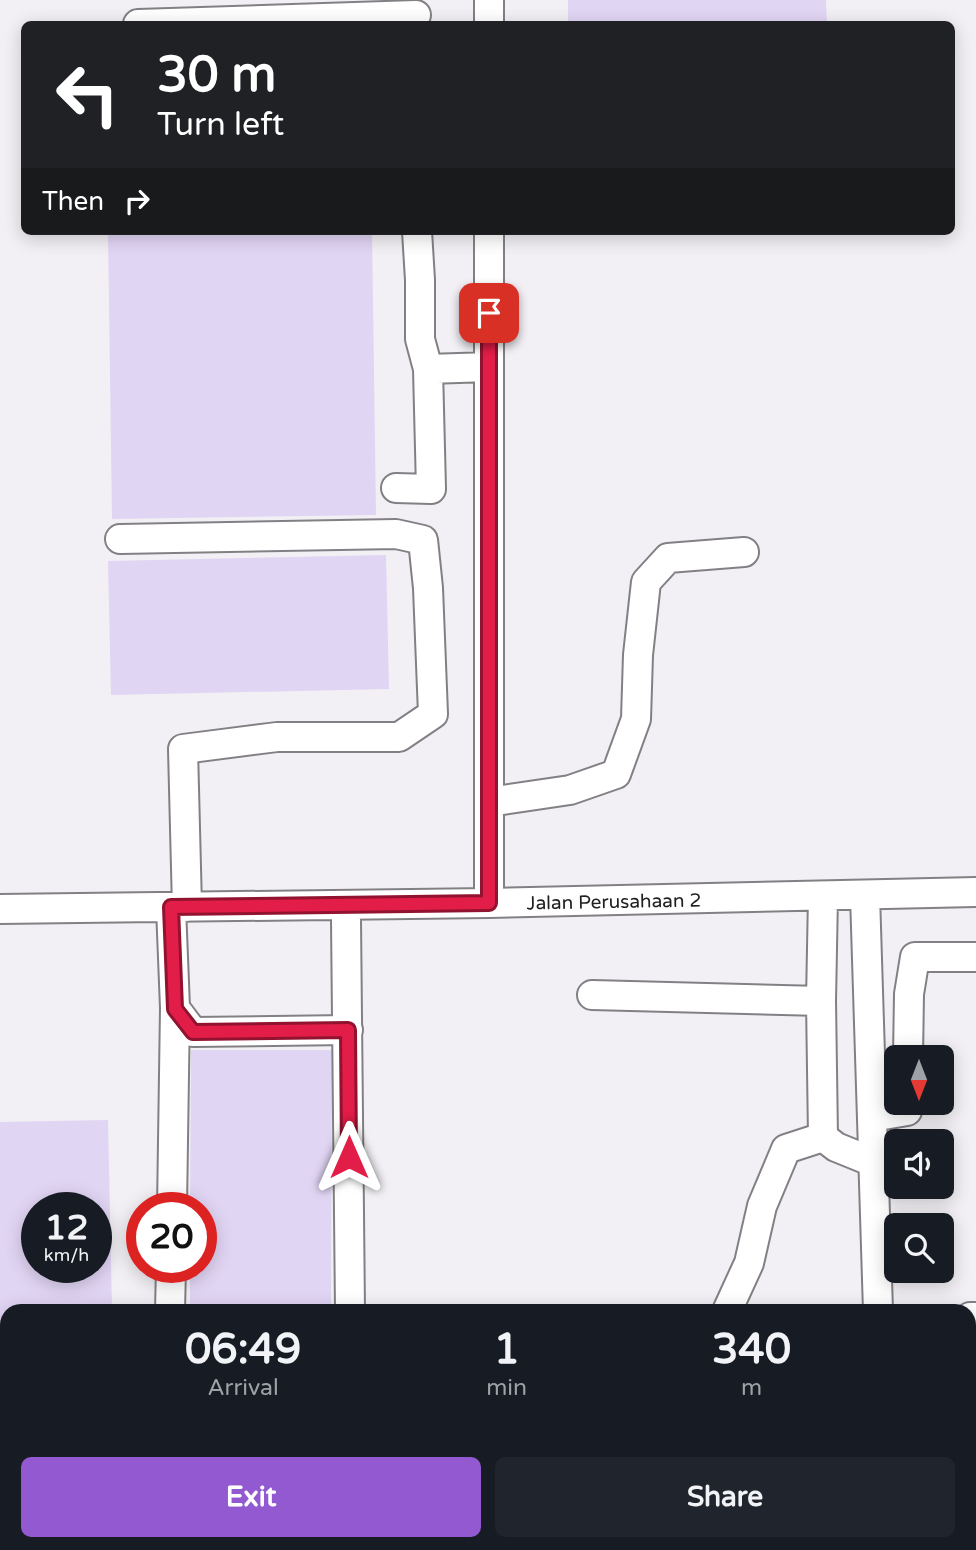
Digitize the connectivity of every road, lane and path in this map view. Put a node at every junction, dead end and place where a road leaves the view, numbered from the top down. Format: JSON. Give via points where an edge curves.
{"nodes":[{"id":1,"x":489,"y":0,"type":"edge"},
{"id":2,"x":416,"y":13,"type":"edge"},
{"id":3,"x":214,"y":21,"type":"edge"},
{"id":4,"x":489,"y":21,"type":"edge"},
{"id":5,"x":417,"y":235,"type":"edge"},
{"id":6,"x":489,"y":235,"type":"edge"},
{"id":7,"x":489,"y":367,"type":"junction"},
{"id":8,"x":428,"y":369,"type":"junction"},
{"id":9,"x":396,"y":488,"type":"dead end"},
{"id":10,"x":120,"y":539,"type":"dead end"},
{"id":11,"x":744,"y":552,"type":"dead end"},
{"id":12,"x":489,"y":802,"type":"junction"},
{"id":13,"x":976,"y":892,"type":"edge"},
{"id":14,"x":865,"y":895,"type":"junction"},
{"id":15,"x":824,"y":896,"type":"junction"},
{"id":16,"x":489,"y":903,"type":"junction"},
{"id":17,"x":179,"y":907,"type":"junction"},
{"id":18,"x":0,"y":909,"type":"edge"},
{"id":19,"x":346,"y":920,"type":"dead end"},
{"id":20,"x":976,"y":957,"type":"edge"},
{"id":21,"x":592,"y":995,"type":"dead end"},
{"id":22,"x":821,"y":1001,"type":"junction"},
{"id":23,"x":175,"y":1009,"type":"junction"},
{"id":24,"x":348,"y":1030,"type":"junction"},
{"id":25,"x":908,"y":1045,"type":"edge"},
{"id":26,"x":884,"y":1115,"type":"edge"},
{"id":27,"x":872,"y":1117,"type":"junction"},
{"id":28,"x":824,"y":1137,"type":"junction"},
{"id":29,"x":873,"y":1162,"type":"junction"},
{"id":30,"x":172,"y":1192,"type":"edge"},
{"id":31,"x":171,"y":1283,"type":"edge"},
{"id":32,"x":170,"y":1304,"type":"edge"},
{"id":33,"x":350,"y":1304,"type":"edge"},
{"id":34,"x":730,"y":1304,"type":"edge"},
{"id":35,"x":878,"y":1304,"type":"edge"}],
"edges":[{"from":1,"to":4,"type":"street"},
{"from":2,"to":3,"type":"street"},
{"from":5,"to":8,"type":"street","via":[[420,339]]},
{"from":6,"to":7,"type":"street"},
{"from":7,"to":8,"type":"street"},
{"from":7,"to":12,"type":"street"},
{"from":8,"to":9,"type":"street","via":[[431,489]]},
{"from":10,"to":17,"type":"street","via":[[396,534],[423,540],[433,714],[399,737],[277,737],[184,749]]},
{"from":11,"to":12,"type":"street","via":[[668,558],[646,582],[636,719],[617,774],[570,790]]},
{"from":12,"to":16,"type":"street"},
{"from":13,"to":14,"type":"street","name":"Jalan Perusahaan 2"},
{"from":14,"to":15,"type":"street","name":"Jalan Perusahaan 2"},
{"from":14,"to":27,"type":"street"},
{"from":15,"to":16,"type":"street","name":"Jalan Perusahaan 2"},
{"from":15,"to":22,"type":"street"},
{"from":16,"to":17,"type":"street","name":"Jalan Perusahaan 2"},
{"from":17,"to":18,"type":"street","name":"Jalan Perusahaan 2"},
{"from":17,"to":23,"type":"street"},
{"from":19,"to":24,"type":"street"},
{"from":20,"to":25,"type":"street","via":[[915,957]]},
{"from":21,"to":22,"type":"street"},
{"from":22,"to":28,"type":"street"},
{"from":23,"to":24,"type":"street","via":[[193,1032]]},
{"from":23,"to":30,"type":"street"},
{"from":24,"to":33,"type":"street"},
{"from":26,"to":27,"type":"street"},
{"from":27,"to":29,"type":"street"},
{"from":28,"to":29,"type":"street"},
{"from":28,"to":34,"type":"street","via":[[786,1149],[762,1206],[749,1263]]},
{"from":29,"to":35,"type":"street"},
{"from":31,"to":32,"type":"street"}]}
